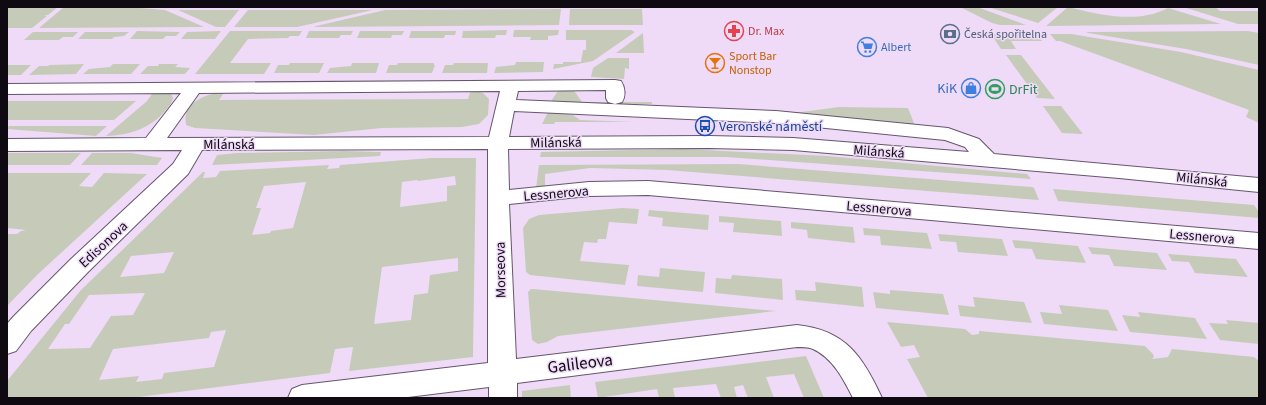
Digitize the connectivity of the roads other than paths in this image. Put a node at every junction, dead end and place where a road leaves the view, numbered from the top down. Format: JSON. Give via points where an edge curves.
{"nodes":[{"id":1,"x":510,"y":85,"type":"junction"},
{"id":2,"x":194,"y":88,"type":"junction"},
{"id":3,"x":7,"y":89,"type":"edge"},
{"id":4,"x":615,"y":98,"type":"dead end"},
{"id":5,"x":506,"y":105,"type":"junction"},
{"id":6,"x":498,"y":142,"type":"junction"},
{"id":7,"x":152,"y":144,"type":"junction"},
{"id":8,"x":196,"y":144,"type":"junction"},
{"id":9,"x":7,"y":145,"type":"edge"},
{"id":10,"x":988,"y":160,"type":"junction"},
{"id":11,"x":1259,"y":185,"type":"edge"},
{"id":12,"x":499,"y":198,"type":"junction"},
{"id":13,"x":1259,"y":241,"type":"edge"},
{"id":14,"x":7,"y":343,"type":"edge"},
{"id":15,"x":503,"y":385,"type":"edge"},
{"id":16,"x":302,"y":398,"type":"edge"},
{"id":17,"x":868,"y":398,"type":"edge"}],
"edges":[{"from":1,"to":2,"type":"street"},
{"from":1,"to":4,"type":"street","via":[[615,85]]},
{"from":1,"to":5,"type":"street"},
{"from":2,"to":3,"type":"street"},
{"from":2,"to":7,"type":"street"},
{"from":5,"to":6,"type":"street"},
{"from":5,"to":10,"type":"street","via":[[776,117],[948,134],[972,143]]},
{"from":6,"to":8,"type":"street","name":"Milánská"},
{"from":6,"to":10,"type":"street","name":"Milánská","via":[[664,141],[793,144]]},
{"from":6,"to":12,"type":"street","name":"Morseova"},
{"from":7,"to":8,"type":"street","name":"Milánská"},
{"from":7,"to":9,"type":"street","name":"Milánská"},
{"from":8,"to":14,"type":"street","name":"Edisonova","via":[[181,169],[79,266],[22,324]]},
{"from":10,"to":11,"type":"street","name":"Milánská"},
{"from":12,"to":13,"type":"street","name":"Lessnerova","via":[[589,189],[648,188]]},
{"from":12,"to":15,"type":"street","name":"Morseova"},
{"from":15,"to":16,"type":"street","name":"Galileova"},
{"from":15,"to":17,"type":"street","name":"Galileova","via":[[797,336],[827,344],[840,353],[850,364]]}]}
